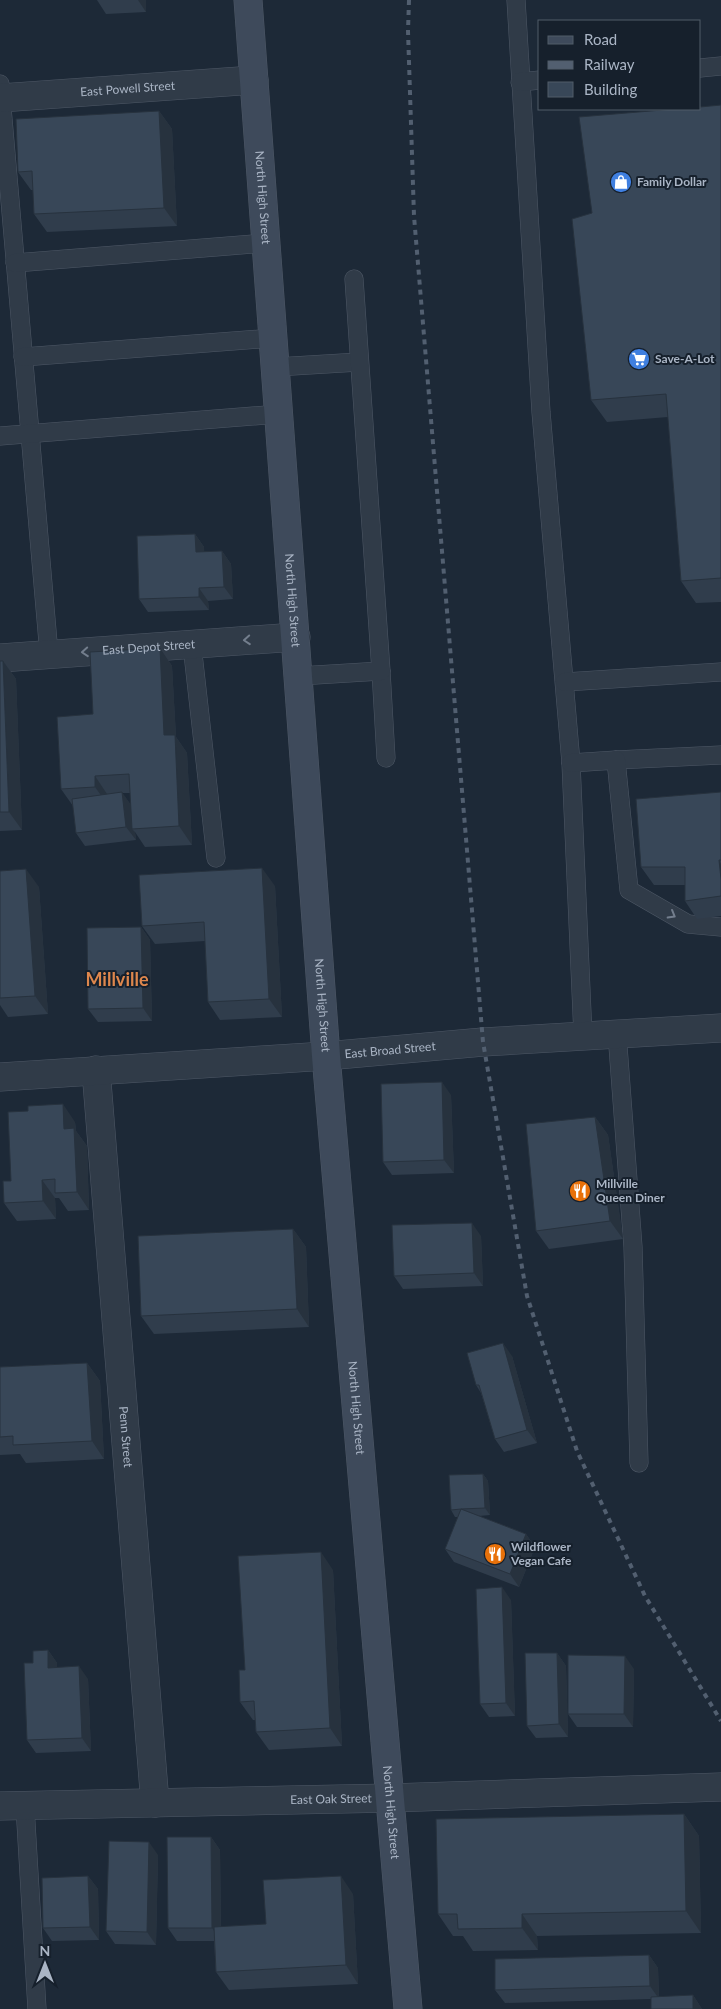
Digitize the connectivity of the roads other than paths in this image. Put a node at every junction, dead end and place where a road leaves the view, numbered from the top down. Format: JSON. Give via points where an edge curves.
{"nodes":[{"id":1,"x":248,"y":0,"type":"edge"},
{"id":2,"x":516,"y":0,"type":"edge"},
{"id":3,"x":721,"y":66,"type":"edge"},
{"id":4,"x":701,"y":68,"type":"edge"},
{"id":5,"x":254,"y":80,"type":"junction"},
{"id":6,"x":538,"y":80,"type":"edge"},
{"id":7,"x":520,"y":82,"type":"junction"},
{"id":8,"x":0,"y":93,"type":"edge"},
{"id":9,"x":266,"y":243,"type":"junction"},
{"id":10,"x":15,"y":263,"type":"junction"},
{"id":11,"x":354,"y":279,"type":"dead end"},
{"id":12,"x":273,"y":338,"type":"junction"},
{"id":13,"x":23,"y":357,"type":"junction"},
{"id":14,"x":359,"y":362,"type":"junction"},
{"id":15,"x":276,"y":367,"type":"junction"},
{"id":16,"x":279,"y":414,"type":"junction"},
{"id":17,"x":30,"y":434,"type":"junction"},
{"id":18,"x":0,"y":436,"type":"edge"},
{"id":19,"x":296,"y":637,"type":"junction"},
{"id":20,"x":192,"y":645,"type":"junction"},
{"id":21,"x":49,"y":654,"type":"junction"},
{"id":22,"x":0,"y":658,"type":"edge"},
{"id":23,"x":381,"y":671,"type":"junction"},
{"id":24,"x":721,"y":672,"type":"edge"},
{"id":25,"x":299,"y":676,"type":"junction"},
{"id":26,"x":565,"y":682,"type":"junction"},
{"id":27,"x":721,"y":755,"type":"edge"},
{"id":28,"x":386,"y":758,"type":"dead end"},
{"id":29,"x":616,"y":760,"type":"junction"},
{"id":30,"x":571,"y":763,"type":"junction"},
{"id":31,"x":216,"y":858,"type":"dead end"},
{"id":32,"x":721,"y":927,"type":"edge"},
{"id":33,"x":721,"y":1028,"type":"edge"},
{"id":34,"x":617,"y":1033,"type":"junction"},
{"id":35,"x":583,"y":1036,"type":"junction"},
{"id":36,"x":326,"y":1056,"type":"junction"},
{"id":37,"x":96,"y":1070,"type":"junction"},
{"id":38,"x":0,"y":1077,"type":"edge"},
{"id":39,"x":638,"y":1463,"type":"dead end"},
{"id":40,"x":721,"y":1787,"type":"edge"},
{"id":41,"x":391,"y":1798,"type":"junction"},
{"id":42,"x":154,"y":1803,"type":"junction"},
{"id":43,"x":12,"y":1806,"type":"edge"},
{"id":44,"x":37,"y":2009,"type":"edge"},
{"id":45,"x":408,"y":2009,"type":"edge"}],
"edges":[{"from":1,"to":5,"type":"street","name":"North High Street"},
{"from":2,"to":7,"type":"lane"},
{"from":3,"to":4,"type":"lane"},
{"from":5,"to":8,"type":"street","name":"East Powell Street"},
{"from":5,"to":9,"type":"street","name":"North High Street"},
{"from":6,"to":7,"type":"lane"},
{"from":7,"to":26,"type":"lane","via":[[541,412]]},
{"from":8,"to":10,"type":"lane"},
{"from":9,"to":10,"type":"lane"},
{"from":9,"to":12,"type":"street","name":"North High Street"},
{"from":10,"to":13,"type":"lane"},
{"from":11,"to":14,"type":"lane"},
{"from":12,"to":13,"type":"lane"},
{"from":12,"to":15,"type":"street","name":"North High Street"},
{"from":13,"to":17,"type":"lane"},
{"from":14,"to":15,"type":"lane"},
{"from":14,"to":23,"type":"lane"},
{"from":15,"to":16,"type":"street","name":"North High Street"},
{"from":16,"to":17,"type":"lane"},
{"from":16,"to":19,"type":"street","name":"North High Street"},
{"from":17,"to":18,"type":"lane"},
{"from":17,"to":21,"type":"lane"},
{"from":19,"to":20,"type":"street","name":"East Depot Street","one_way":true},
{"from":19,"to":25,"type":"street","name":"North High Street"},
{"from":20,"to":21,"type":"street","name":"East Depot Street","one_way":true},
{"from":20,"to":31,"type":"lane"},
{"from":21,"to":22,"type":"street","name":"East Depot Street"},
{"from":23,"to":25,"type":"lane"},
{"from":23,"to":28,"type":"lane"},
{"from":24,"to":26,"type":"lane"},
{"from":25,"to":36,"type":"street","name":"North High Street"},
{"from":26,"to":30,"type":"lane"},
{"from":27,"to":29,"type":"lane"},
{"from":29,"to":30,"type":"lane"},
{"from":29,"to":32,"type":"lane","one_way":true,"via":[[629,890],[688,924]]},
{"from":30,"to":35,"type":"lane"},
{"from":33,"to":34,"type":"street","name":"East Broad Street"},
{"from":34,"to":35,"type":"street","name":"East Broad Street"},
{"from":34,"to":39,"type":"lane","via":[[633,1247]]},
{"from":35,"to":36,"type":"street","name":"East Broad Street"},
{"from":36,"to":37,"type":"street","name":"East Broad Street"},
{"from":36,"to":41,"type":"street","name":"North High Street"},
{"from":37,"to":38,"type":"street","name":"East Broad Street"},
{"from":37,"to":42,"type":"street","name":"Penn Street"},
{"from":40,"to":41,"type":"street","name":"East Oak Street"},
{"from":41,"to":42,"type":"street","name":"East Oak Street"},
{"from":41,"to":45,"type":"street","name":"North High Street"},
{"from":42,"to":43,"type":"street","name":"East Oak Street"},
{"from":43,"to":44,"type":"lane"}]}
